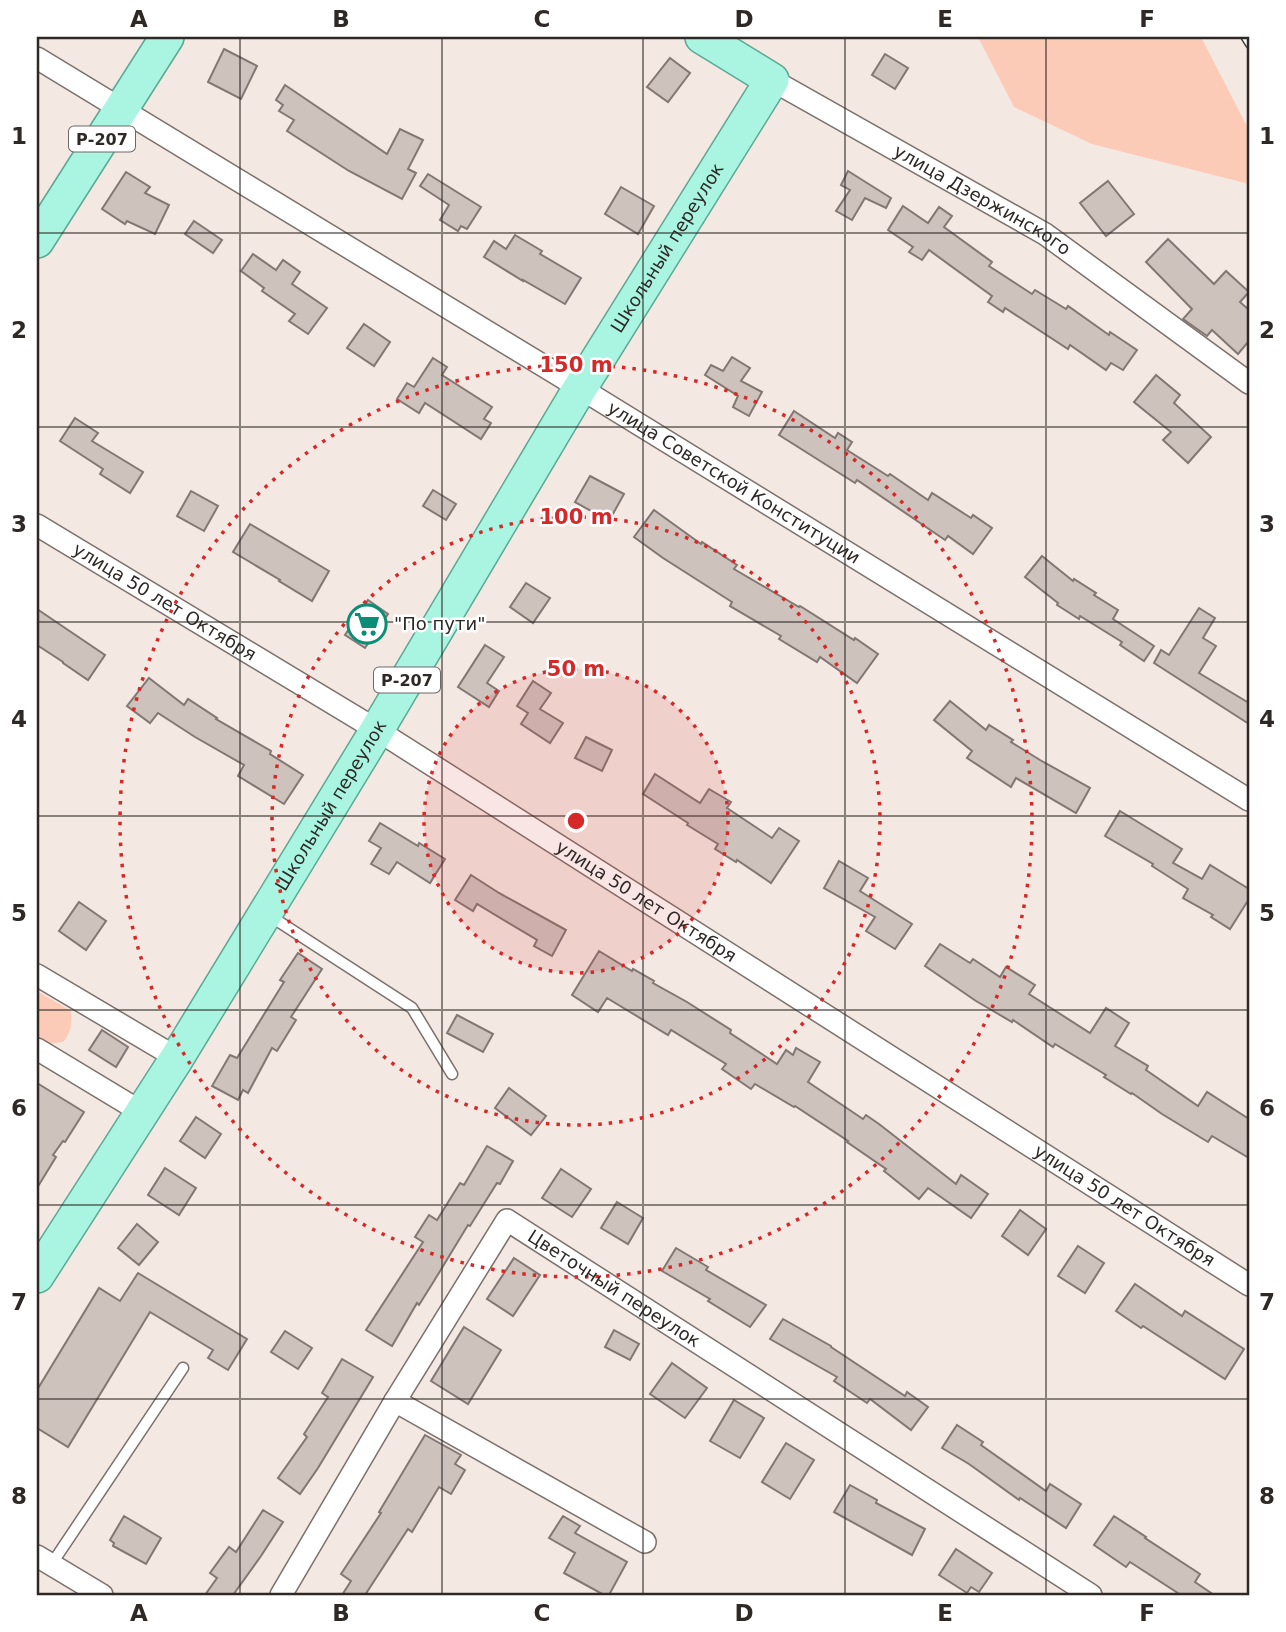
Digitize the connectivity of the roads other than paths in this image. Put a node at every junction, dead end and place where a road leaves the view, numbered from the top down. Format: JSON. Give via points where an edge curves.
{"nodes":[{"id":1,"x":167,"y":37,"type":"edge"},
{"id":2,"x":702,"y":37,"type":"edge"},
{"id":3,"x":37,"y":58,"type":"edge"},
{"id":4,"x":772,"y":80,"type":"junction"},
{"id":5,"x":121,"y":109,"type":"junction"},
{"id":6,"x":37,"y":241,"type":"edge"},
{"id":7,"x":1249,"y":383,"type":"edge"},
{"id":8,"x":580,"y":388,"type":"junction"},
{"id":9,"x":37,"y":525,"type":"edge"},
{"id":10,"x":377,"y":730,"type":"junction"},
{"id":11,"x":1249,"y":800,"type":"edge"},
{"id":12,"x":265,"y":913,"type":"junction"},
{"id":13,"x":37,"y":975,"type":"edge"},
{"id":14,"x":37,"y":1049,"type":"edge"},
{"id":15,"x":177,"y":1058,"type":"junction"},
{"id":16,"x":452,"y":1074,"type":"dead end"},
{"id":17,"x":143,"y":1113,"type":"junction"},
{"id":18,"x":37,"y":1276,"type":"edge"},
{"id":19,"x":1249,"y":1285,"type":"edge"},
{"id":20,"x":183,"y":1368,"type":"dead end"},
{"id":21,"x":395,"y":1401,"type":"junction"},
{"id":22,"x":645,"y":1542,"type":"dead end"},
{"id":23,"x":44,"y":1561,"type":"edge"},
{"id":24,"x":102,"y":1595,"type":"edge"},
{"id":25,"x":281,"y":1595,"type":"edge"},
{"id":26,"x":1090,"y":1595,"type":"edge"}],
"edges":[{"from":1,"to":5,"type":"main road","number":"Р-207"},
{"from":2,"to":4,"type":"main road","name":"улица Дзержинского"},
{"from":3,"to":5,"type":"street","name":"улица Советской Конституции"},
{"from":4,"to":7,"type":"street","name":"улица Дзержинского","via":[[1045,234]]},
{"from":4,"to":8,"type":"main road","name":"Школьный переулок","number":"Р-207"},
{"from":5,"to":6,"type":"main road","number":"Р-207"},
{"from":5,"to":8,"type":"street","name":"улица Советской Конституции"},
{"from":8,"to":10,"type":"main road","name":"Школьный переулок","number":"Р-207"},
{"from":8,"to":11,"type":"street","name":"улица Советской Конституции"},
{"from":9,"to":10,"type":"street","name":"улица 50 лет Октября"},
{"from":10,"to":12,"type":"main road","name":"Школьный переулок","number":"Р-207"},
{"from":10,"to":19,"type":"street","name":"улица 50 лет Октября"},
{"from":12,"to":15,"type":"main road","name":"Школьный переулок","number":"Р-207"},
{"from":12,"to":16,"type":"lane","via":[[412,1008]]},
{"from":13,"to":15,"type":"street"},
{"from":14,"to":17,"type":"street"},
{"from":15,"to":17,"type":"main road","name":"Школьный переулок","number":"Р-207"},
{"from":17,"to":18,"type":"main road","name":"Школьный переулок","number":"Р-207"},
{"from":20,"to":23,"type":"lane"},
{"from":21,"to":22,"type":"street"},
{"from":21,"to":25,"type":"street","name":"Цветочный переулок"},
{"from":21,"to":26,"type":"street","name":"Цветочный переулок","via":[[507,1220]]},
{"from":23,"to":24,"type":"street"}]}
